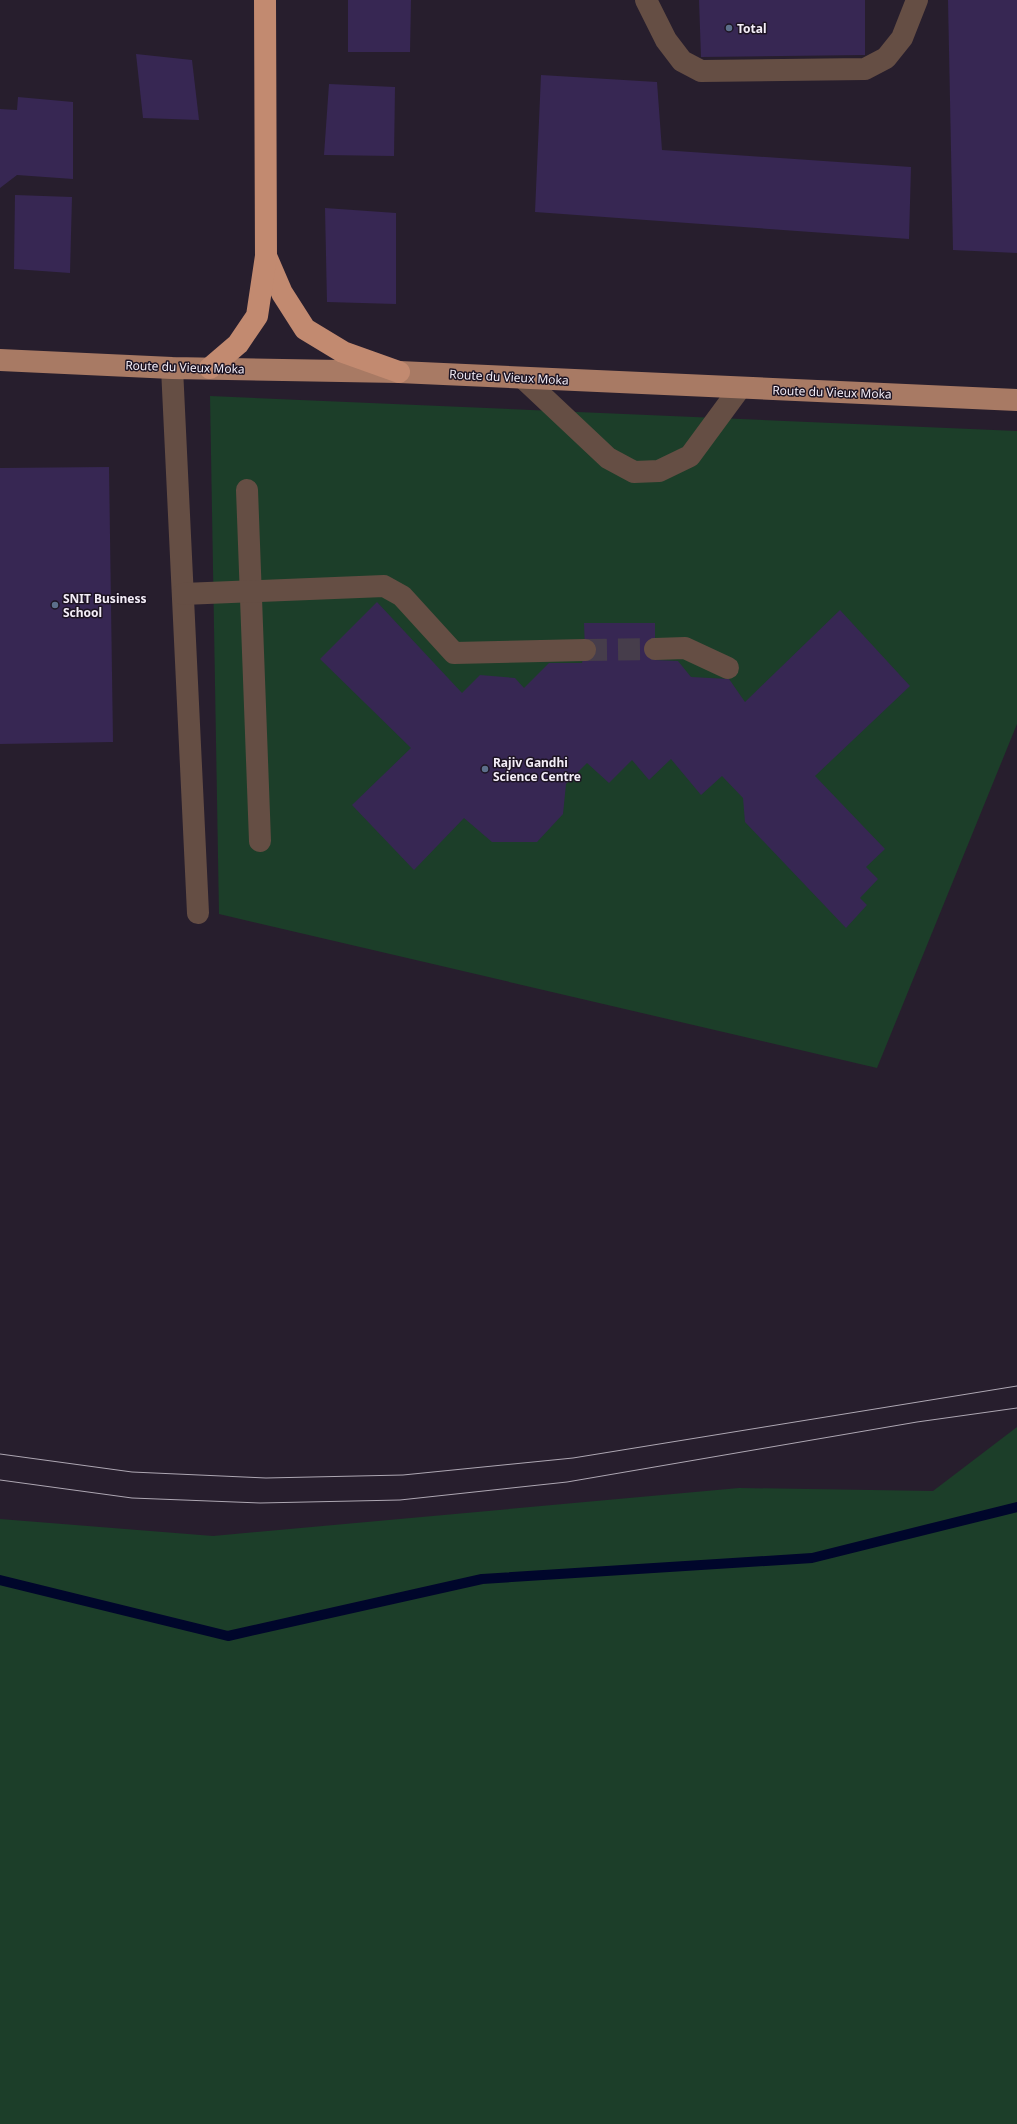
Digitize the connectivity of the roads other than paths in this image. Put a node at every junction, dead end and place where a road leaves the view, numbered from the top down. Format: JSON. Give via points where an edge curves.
{"nodes":[{"id":1,"x":646,"y":0,"type":"edge"},
{"id":2,"x":917,"y":0,"type":"edge"},
{"id":3,"x":265,"y":1,"type":"edge"},
{"id":4,"x":266,"y":256,"type":"junction"},
{"id":5,"x":0,"y":360,"type":"edge"},
{"id":6,"x":172,"y":368,"type":"junction"},
{"id":7,"x":210,"y":368,"type":"junction"},
{"id":8,"x":399,"y":372,"type":"junction"},
{"id":9,"x":523,"y":378,"type":"junction"},
{"id":10,"x":740,"y":388,"type":"junction"},
{"id":11,"x":1017,"y":400,"type":"edge"},
{"id":12,"x":247,"y":490,"type":"dead end"},
{"id":13,"x":250,"y":592,"type":"junction"},
{"id":14,"x":183,"y":594,"type":"junction"},
{"id":15,"x":584,"y":650,"type":"tunnel mouth"},
{"id":16,"x":655,"y":650,"type":"tunnel mouth"},
{"id":17,"x":728,"y":668,"type":"dead end"},
{"id":18,"x":260,"y":841,"type":"dead end"},
{"id":19,"x":198,"y":914,"type":"dead end"}],
"edges":[{"from":1,"to":2,"type":"street","via":[[666,40],[682,61],[701,71],[865,69],[886,58],[902,38]]},
{"from":3,"to":4,"type":"highway"},
{"from":4,"to":7,"type":"highway","via":[[257,316],[238,344]]},
{"from":4,"to":8,"type":"highway","via":[[282,293],[305,328],[343,352]]},
{"from":5,"to":6,"type":"main road","name":"Route du Vieux Moka"},
{"from":6,"to":7,"type":"main road","name":"Route du Vieux Moka"},
{"from":6,"to":14,"type":"street"},
{"from":7,"to":8,"type":"main road","name":"Route du Vieux Moka"},
{"from":8,"to":9,"type":"main road","name":"Route du Vieux Moka"},
{"from":9,"to":10,"type":"main road","name":"Route du Vieux Moka"},
{"from":9,"to":10,"type":"street","via":[[608,458],[634,472],[659,471],[690,456]]},
{"from":10,"to":11,"type":"main road","name":"Route du Vieux Moka"},
{"from":12,"to":13,"type":"street"},
{"from":13,"to":14,"type":"street"},
{"from":13,"to":15,"type":"street","via":[[384,586],[402,596],[454,653]]},
{"from":13,"to":18,"type":"street"},
{"from":14,"to":19,"type":"street"},
{"from":16,"to":17,"type":"street","via":[[685,648]]}]}
